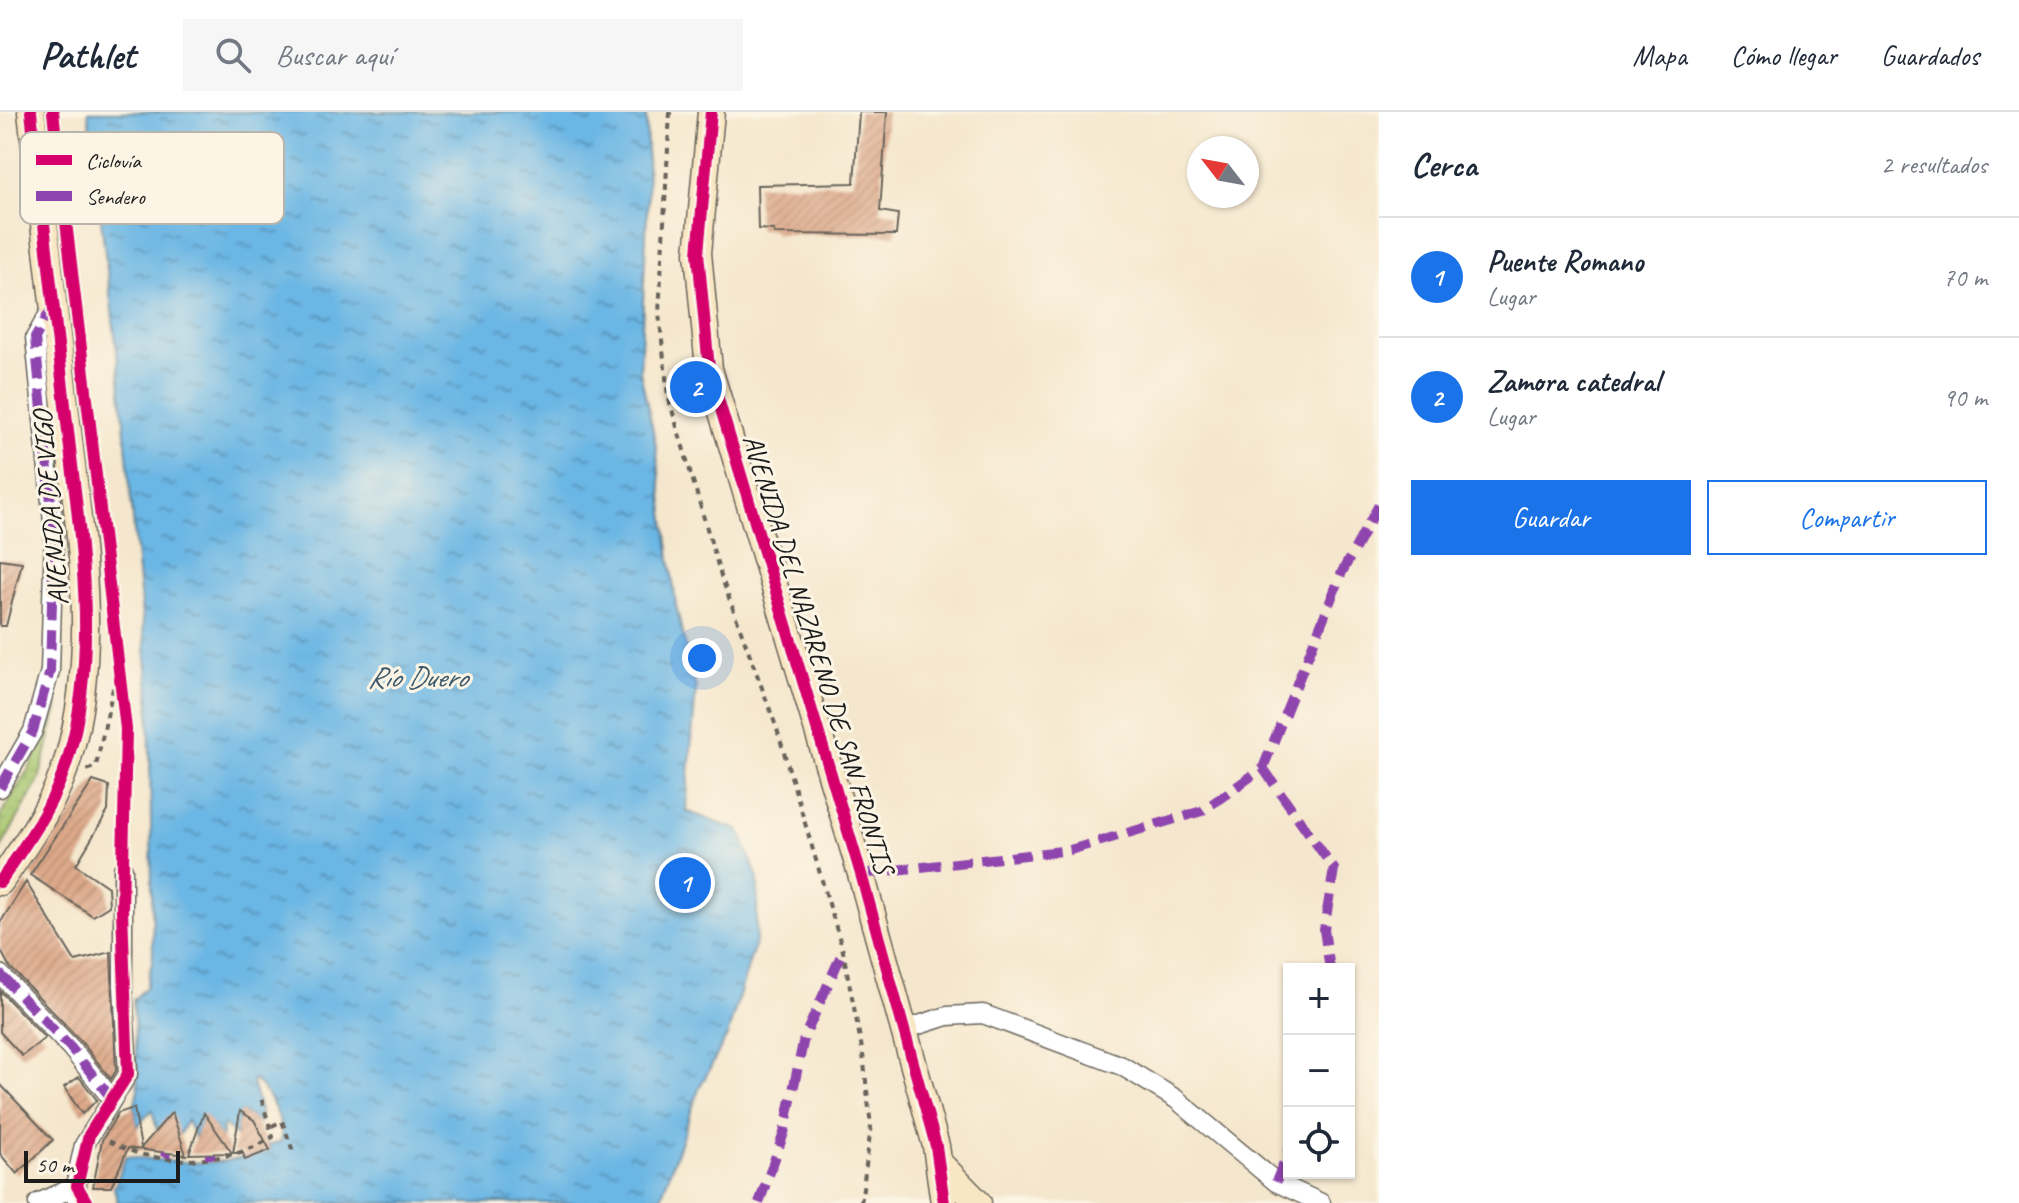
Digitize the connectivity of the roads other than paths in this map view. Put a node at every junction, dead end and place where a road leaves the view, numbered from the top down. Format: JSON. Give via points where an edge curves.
{"nodes":[{"id":1,"x":31,"y":112,"type":"edge"},
{"id":2,"x":711,"y":112,"type":"edge"},
{"id":3,"x":33,"y":132,"type":"edge"},
{"id":4,"x":44,"y":224,"type":"edge"},
{"id":5,"x":54,"y":305,"type":"junction"},
{"id":6,"x":0,"y":788,"type":"edge"},
{"id":7,"x":123,"y":869,"type":"dead end"},
{"id":8,"x":0,"y":882,"type":"edge"},
{"id":9,"x":0,"y":974,"type":"edge"},
{"id":10,"x":903,"y":1030,"type":"junction"},
{"id":11,"x":112,"y":1099,"type":"junction"},
{"id":12,"x":939,"y":1162,"type":"junction"},
{"id":13,"x":77,"y":1194,"type":"edge"},
{"id":14,"x":38,"y":1203,"type":"edge"},
{"id":15,"x":944,"y":1203,"type":"edge"},
{"id":16,"x":978,"y":1203,"type":"edge"},
{"id":17,"x":1321,"y":1203,"type":"edge"}],
"edges":[{"from":1,"to":3,"type":"main road","name":"AVENIDA DE VIGO"},
{"from":2,"to":10,"type":"main road","name":"AVENIDA DEL NAZARENO DE SAN FRONTIS","via":[[698,253],[709,369]]},
{"from":4,"to":5,"type":"main road","name":"AVENIDA DE VIGO"},
{"from":5,"to":6,"type":"street","via":[[35,338],[54,533],[50,671],[33,731]]},
{"from":5,"to":8,"type":"main road","name":"AVENIDA DE VIGO","via":[[83,573],[82,688],[60,782]]},
{"from":7,"to":11,"type":"street","via":[[128,1074]]},
{"from":9,"to":11,"type":"street"},
{"from":10,"to":12,"type":"main road","name":"AVENIDA DEL NAZARENO DE SAN FRONTIS"},
{"from":10,"to":17,"type":"street","via":[[947,1016],[983,1014],[1122,1066],[1176,1099],[1276,1182]]},
{"from":11,"to":13,"type":"street","via":[[84,1145]]},
{"from":12,"to":15,"type":"main road","name":"AVENIDA DEL NAZARENO DE SAN FRONTIS"},
{"from":12,"to":16,"type":"main road","name":"AVENIDA DEL NAZARENO DE SAN FRONTIS"},
{"from":13,"to":14,"type":"street"}]}
